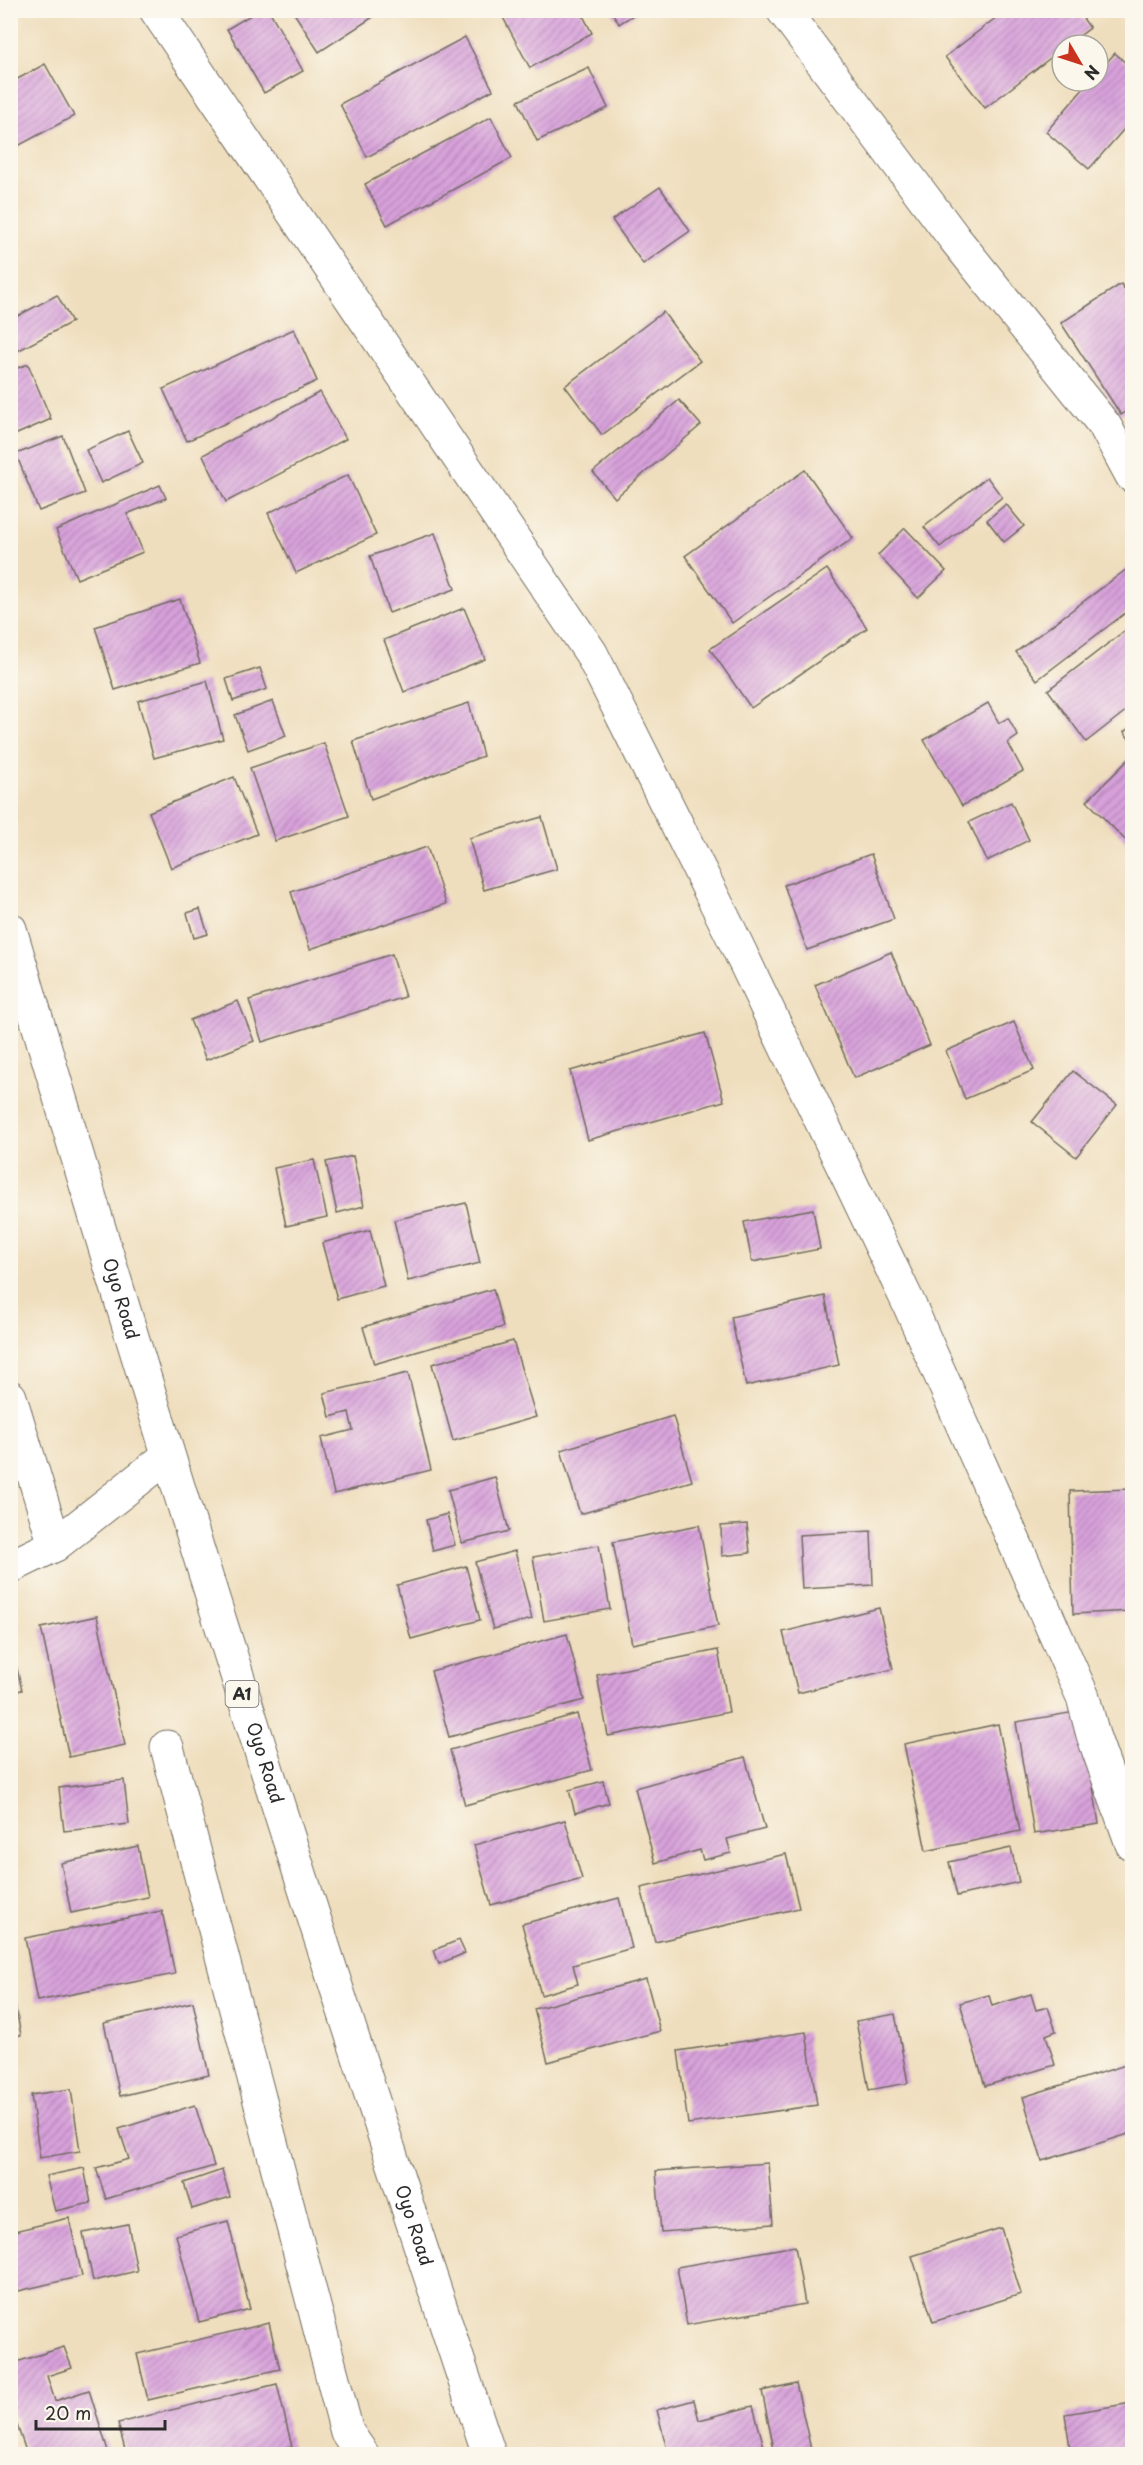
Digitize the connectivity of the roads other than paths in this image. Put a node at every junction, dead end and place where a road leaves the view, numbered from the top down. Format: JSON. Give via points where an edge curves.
{"nodes":[{"id":1,"x":156,"y":10,"type":"edge"},
{"id":2,"x":783,"y":10,"type":"edge"},
{"id":3,"x":1132,"y":476,"type":"edge"},
{"id":4,"x":10,"y":929,"type":"edge"},
{"id":5,"x":13,"y":1414,"type":"edge"},
{"id":6,"x":168,"y":1456,"type":"junction"},
{"id":7,"x":55,"y":1545,"type":"junction"},
{"id":8,"x":10,"y":1566,"type":"edge"},
{"id":9,"x":167,"y":1747,"type":"dead end"},
{"id":10,"x":1132,"y":1844,"type":"edge"},
{"id":11,"x":362,"y":2454,"type":"edge"},
{"id":12,"x":489,"y":2454,"type":"edge"}],
"edges":[{"from":1,"to":10,"type":"main road","via":[[591,653],[909,1304],[1083,1697]]},
{"from":2,"to":3,"type":"main road","via":[[955,239],[1105,426]]},
{"from":4,"to":6,"type":"main road","name":"Oyo Road","number":"A1"},
{"from":5,"to":7,"type":"main road"},
{"from":6,"to":7,"type":"main road"},
{"from":6,"to":12,"type":"main road","name":"Oyo Road","number":"A1","via":[[334,1986]]},
{"from":7,"to":8,"type":"main road"},
{"from":9,"to":11,"type":"main road","via":[[347,2432]]}]}
